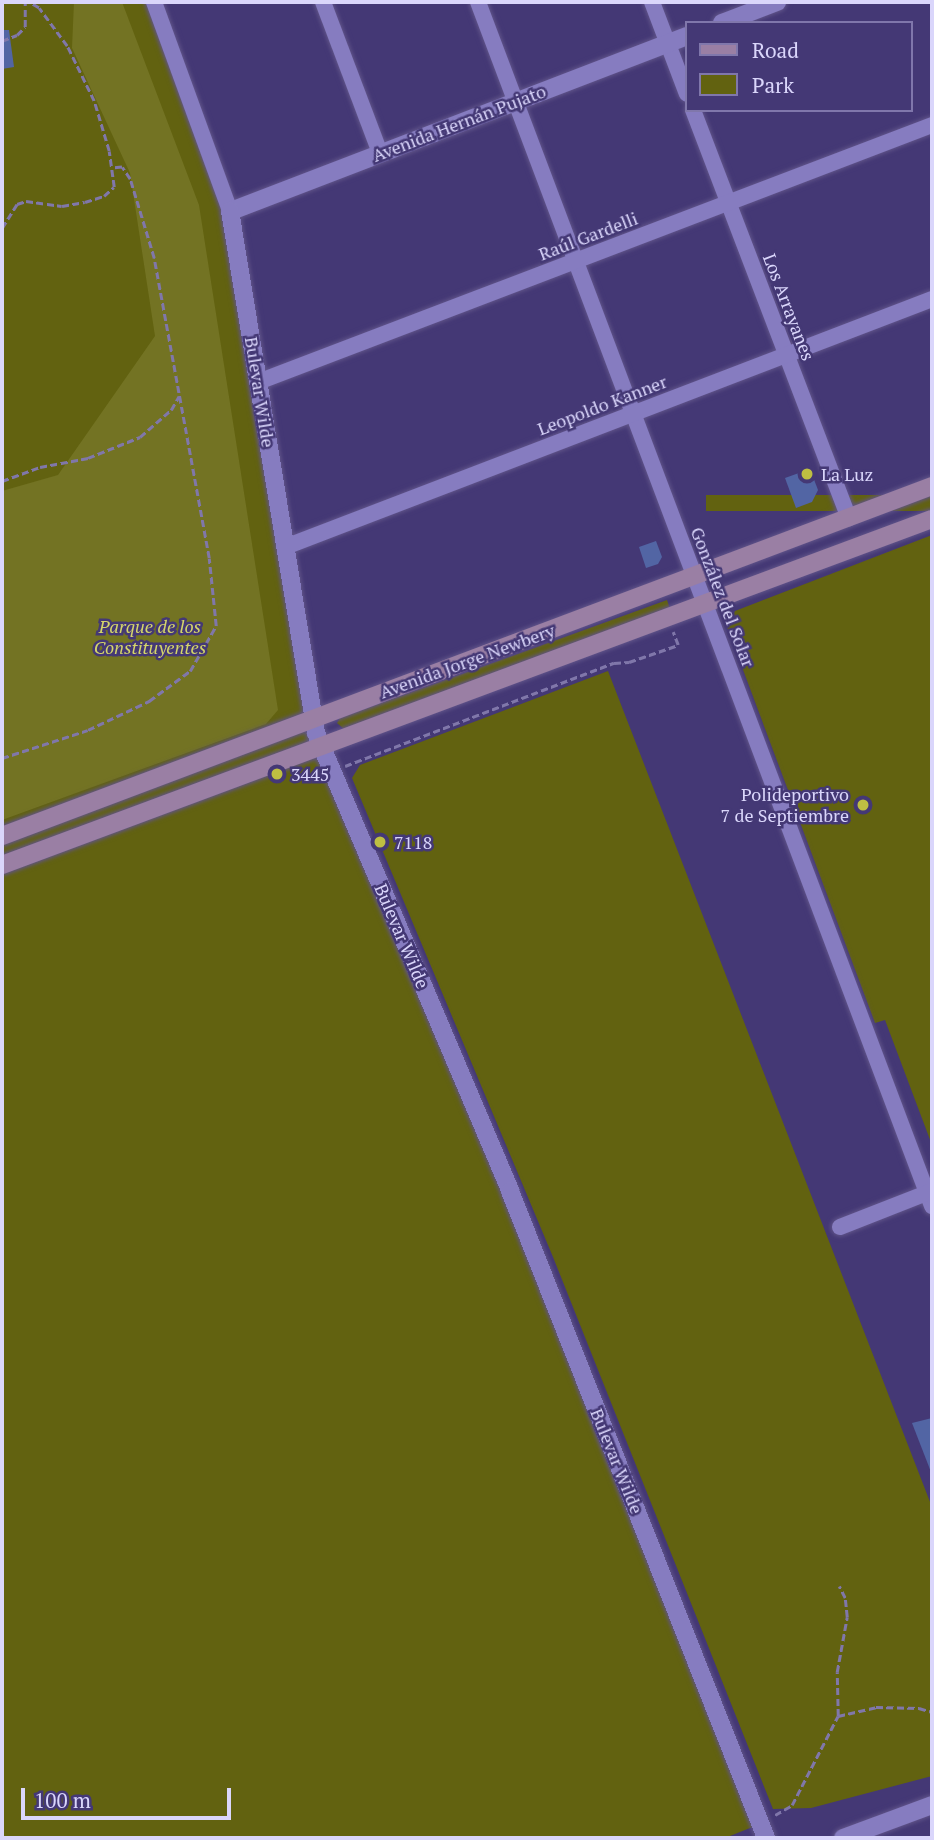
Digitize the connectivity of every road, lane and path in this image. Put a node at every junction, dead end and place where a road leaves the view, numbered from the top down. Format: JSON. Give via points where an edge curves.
{"nodes":[{"id":1,"x":27,"y":2,"type":"edge"},
{"id":2,"x":154,"y":2,"type":"edge"},
{"id":3,"x":323,"y":2,"type":"edge"},
{"id":4,"x":478,"y":2,"type":"edge"},
{"id":5,"x":652,"y":2,"type":"edge"},
{"id":6,"x":777,"y":2,"type":"edge"},
{"id":7,"x":727,"y":21,"type":"edge"},
{"id":8,"x":685,"y":37,"type":"edge"},
{"id":9,"x":2,"y":41,"type":"edge"},
{"id":10,"x":668,"y":43,"type":"junction"},
{"id":11,"x":685,"y":89,"type":"edge"},
{"id":12,"x":515,"y":102,"type":"junction"},
{"id":13,"x":694,"y":112,"type":"edge"},
{"id":14,"x":932,"y":125,"type":"edge"},
{"id":15,"x":380,"y":153,"type":"junction"},
{"id":16,"x":112,"y":168,"type":"junction"},
{"id":17,"x":729,"y":203,"type":"junction"},
{"id":18,"x":230,"y":211,"type":"junction"},
{"id":19,"x":2,"y":228,"type":"edge"},
{"id":20,"x":576,"y":261,"type":"junction"},
{"id":21,"x":932,"y":299,"type":"edge"},
{"id":22,"x":786,"y":354,"type":"junction"},
{"id":23,"x":258,"y":382,"type":"junction"},
{"id":24,"x":180,"y":394,"type":"junction"},
{"id":25,"x":632,"y":413,"type":"junction"},
{"id":26,"x":2,"y":481,"type":"edge"},
{"id":27,"x":932,"y":486,"type":"edge"},
{"id":28,"x":849,"y":518,"type":"junction"},
{"id":29,"x":932,"y":519,"type":"edge"},
{"id":30,"x":285,"y":547,"type":"junction"},
{"id":31,"x":694,"y":577,"type":"junction"},
{"id":32,"x":705,"y":606,"type":"junction"},
{"id":33,"x":677,"y":645,"type":"dead end"},
{"id":34,"x":313,"y":719,"type":"junction"},
{"id":35,"x":322,"y":747,"type":"junction"},
{"id":36,"x":2,"y":758,"type":"edge"},
{"id":37,"x":342,"y":767,"type":"dead end"},
{"id":38,"x":2,"y":836,"type":"edge"},
{"id":39,"x":2,"y":865,"type":"edge"},
{"id":40,"x":931,"y":1197,"type":"edge"},
{"id":41,"x":840,"y":1227,"type":"dead end"},
{"id":42,"x":839,"y":1586,"type":"dead end"},
{"id":43,"x":932,"y":1712,"type":"edge"},
{"id":44,"x":838,"y":1716,"type":"junction"},
{"id":45,"x":932,"y":1805,"type":"edge"},
{"id":46,"x":763,"y":1831,"type":"edge"},
{"id":47,"x":843,"y":1838,"type":"edge"}],
"edges":[{"from":1,"to":9,"type":"path","via":[[25,27]]},
{"from":1,"to":16,"type":"path","via":[[39,8],[67,46],[94,101]]},
{"from":2,"to":18,"type":"street","name":"Bulevar Wilde"},
{"from":3,"to":15,"type":"street"},
{"from":4,"to":12,"type":"street","name":"González del Solar"},
{"from":5,"to":10,"type":"street"},
{"from":6,"to":7,"type":"street"},
{"from":8,"to":10,"type":"street","name":"Avenida Hernán Pujato"},
{"from":10,"to":11,"type":"street"},
{"from":10,"to":12,"type":"street","name":"Avenida Hernán Pujato"},
{"from":12,"to":15,"type":"street","name":"Avenida Hernán Pujato"},
{"from":12,"to":20,"type":"street","name":"González del Solar"},
{"from":13,"to":17,"type":"street","name":"Los Arrayanes"},
{"from":14,"to":17,"type":"street","name":"Raúl Gardelli"},
{"from":15,"to":18,"type":"street","name":"Avenida Hernán Pujato"},
{"from":16,"to":19,"type":"path","via":[[114,187],[104,196],[62,205],[26,201],[17,204]]},
{"from":16,"to":24,"type":"path","via":[[122,167],[130,179],[154,258]]},
{"from":17,"to":20,"type":"street","name":"Raúl Gardelli"},
{"from":17,"to":22,"type":"street","name":"Los Arrayanes"},
{"from":18,"to":23,"type":"street","name":"Bulevar Wilde"},
{"from":20,"to":23,"type":"street","name":"Raúl Gardelli"},
{"from":20,"to":25,"type":"street","name":"González del Solar"},
{"from":21,"to":22,"type":"street","name":"Leopoldo Kanner"},
{"from":22,"to":25,"type":"street","name":"Leopoldo Kanner"},
{"from":22,"to":28,"type":"street","name":"Los Arrayanes"},
{"from":23,"to":30,"type":"street","name":"Bulevar Wilde"},
{"from":24,"to":26,"type":"path","via":[[171,410],[140,437],[88,458],[40,467]]},
{"from":24,"to":36,"type":"path","via":[[209,558],[216,626],[190,671],[149,701],[88,730]]},
{"from":25,"to":30,"type":"street","name":"Leopoldo Kanner"},
{"from":25,"to":31,"type":"street","name":"González del Solar"},
{"from":27,"to":28,"type":"main road","name":"Avenida Jorge Newbery"},
{"from":28,"to":31,"type":"main road","name":"Avenida Jorge Newbery"},
{"from":29,"to":32,"type":"main road","name":"Avenida Jorge Newbery"},
{"from":30,"to":34,"type":"street","name":"Bulevar Wilde"},
{"from":31,"to":32,"type":"street","name":"González del Solar"},
{"from":31,"to":34,"type":"main road","name":"Avenida Jorge Newbery"},
{"from":32,"to":35,"type":"main road","name":"Avenida Jorge Newbery"},
{"from":32,"to":40,"type":"street","name":"González del Solar"},
{"from":33,"to":37,"type":"path","via":[[614,663]]},
{"from":34,"to":35,"type":"street","name":"Bulevar Wilde"},
{"from":34,"to":38,"type":"main road","name":"Avenida Jorge Newbery"},
{"from":35,"to":39,"type":"main road","name":"Avenida Jorge Newbery"},
{"from":35,"to":46,"type":"street","name":"Bulevar Wilde","via":[[510,1191]]},
{"from":40,"to":41,"type":"street"},
{"from":42,"to":44,"type":"path","via":[[847,1617],[837,1672]]},
{"from":43,"to":44,"type":"path","via":[[876,1707]]},
{"from":44,"to":46,"type":"path","via":[[792,1805]]},
{"from":45,"to":47,"type":"street"}]}
